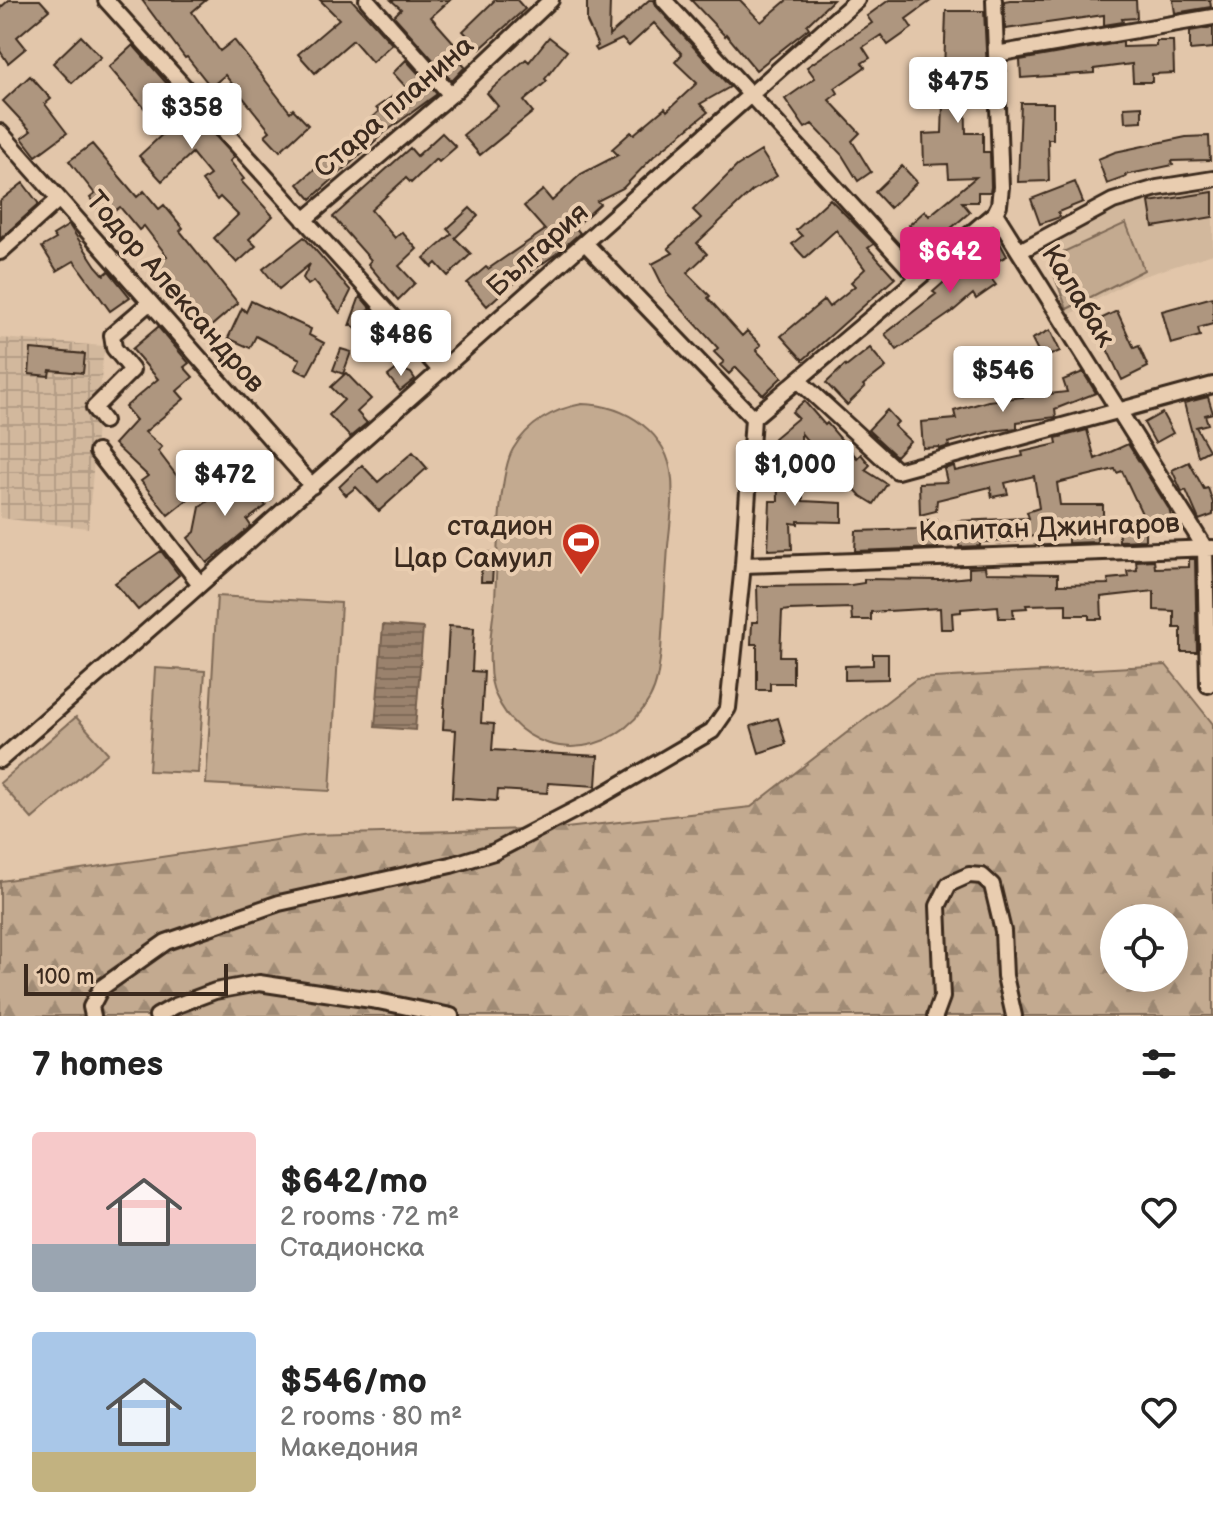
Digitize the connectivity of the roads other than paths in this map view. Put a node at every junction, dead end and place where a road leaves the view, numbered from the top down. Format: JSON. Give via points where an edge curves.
{"nodes":[{"id":1,"x":106,"y":0,"type":"edge"},
{"id":2,"x":367,"y":0,"type":"edge"},
{"id":3,"x":551,"y":0,"type":"edge"},
{"id":4,"x":664,"y":0,"type":"edge"},
{"id":5,"x":857,"y":0,"type":"edge"},
{"id":6,"x":994,"y":0,"type":"edge"},
{"id":7,"x":1213,"y":17,"type":"edge"},
{"id":8,"x":996,"y":54,"type":"junction"},
{"id":9,"x":751,"y":94,"type":"junction"},
{"id":10,"x":451,"y":95,"type":"junction"},
{"id":11,"x":0,"y":132,"type":"edge"},
{"id":12,"x":1213,"y":179,"type":"edge"},
{"id":13,"x":59,"y":199,"type":"junction"},
{"id":14,"x":995,"y":213,"type":"junction"},
{"id":15,"x":304,"y":220,"type":"junction"},
{"id":16,"x":585,"y":243,"type":"junction"},
{"id":17,"x":1020,"y":251,"type":"junction"},
{"id":18,"x":0,"y":252,"type":"edge"},
{"id":19,"x":918,"y":278,"type":"junction"},
{"id":20,"x":149,"y":303,"type":"junction"},
{"id":21,"x":441,"y":371,"type":"junction"},
{"id":22,"x":798,"y":380,"type":"junction"},
{"id":23,"x":1213,"y":385,"type":"edge"},
{"id":24,"x":1119,"y":410,"type":"junction"},
{"id":25,"x":753,"y":418,"type":"junction"},
{"id":26,"x":104,"y":421,"type":"dead end"},
{"id":27,"x":97,"y":452,"type":"dead end"},
{"id":28,"x":312,"y":486,"type":"junction"},
{"id":29,"x":1209,"y":548,"type":"edge"},
{"id":30,"x":743,"y":565,"type":"junction"},
{"id":31,"x":200,"y":584,"type":"junction"},
{"id":32,"x":1208,"y":685,"type":"dead end"},
{"id":33,"x":0,"y":760,"type":"edge"},
{"id":34,"x":93,"y":1016,"type":"edge"},
{"id":35,"x":157,"y":1016,"type":"edge"},
{"id":36,"x":451,"y":1016,"type":"edge"},
{"id":37,"x":935,"y":1016,"type":"edge"},
{"id":38,"x":1014,"y":1016,"type":"edge"}],
"edges":[{"from":1,"to":15,"type":"street"},
{"from":2,"to":10,"type":"street"},
{"from":3,"to":10,"type":"street","name":"Стара планина"},
{"from":4,"to":9,"type":"street"},
{"from":5,"to":9,"type":"street","name":"България"},
{"from":6,"to":8,"type":"street"},
{"from":7,"to":8,"type":"street"},
{"from":8,"to":14,"type":"street","via":[[1001,187]]},
{"from":9,"to":16,"type":"street","name":"България"},
{"from":9,"to":19,"type":"street"},
{"from":10,"to":15,"type":"street","name":"Стара планина"},
{"from":11,"to":13,"type":"street","name":"Тодор Александров"},
{"from":12,"to":17,"type":"street","via":[[1113,201]]},
{"from":13,"to":18,"type":"street"},
{"from":13,"to":20,"type":"street","name":"Тодор Александров"},
{"from":14,"to":17,"type":"street","name":"Калабак"},
{"from":14,"to":19,"type":"street"},
{"from":15,"to":21,"type":"street"},
{"from":16,"to":21,"type":"street","name":"България"},
{"from":16,"to":25,"type":"street"},
{"from":17,"to":24,"type":"street","name":"Калабак"},
{"from":19,"to":22,"type":"street"},
{"from":20,"to":26,"type":"street","via":[[112,335],[114,348],[132,370],[94,408]]},
{"from":20,"to":28,"type":"street","name":"Тодор Александров"},
{"from":21,"to":28,"type":"street","name":"България"},
{"from":22,"to":24,"type":"street","via":[[897,471]]},
{"from":22,"to":25,"type":"street"},
{"from":23,"to":24,"type":"street"},
{"from":24,"to":29,"type":"street","name":"Калабак"},
{"from":25,"to":30,"type":"street"},
{"from":27,"to":31,"type":"street"},
{"from":28,"to":31,"type":"street","name":"България"},
{"from":29,"to":30,"type":"street","name":"Капитан Джингаров"},
{"from":29,"to":32,"type":"street"},
{"from":30,"to":34,"type":"street","via":[[728,708],[712,731],[494,852],[279,903],[166,942],[101,988],[91,1007]]},
{"from":31,"to":33,"type":"street","name":"България"},
{"from":35,"to":36,"type":"street","via":[[215,991],[259,983]]},
{"from":37,"to":38,"type":"street","via":[[942,997],[938,906],[949,884],[969,875],[982,876],[992,885]]}]}
